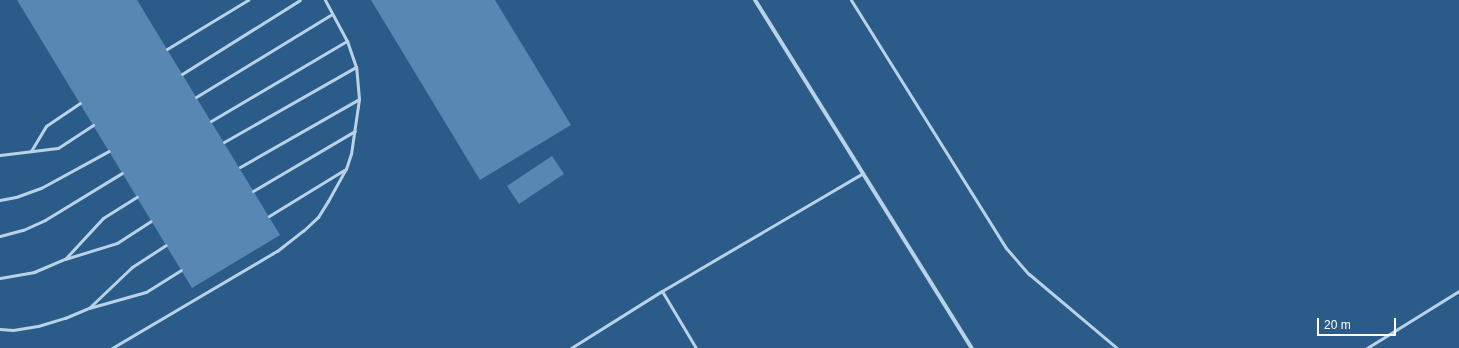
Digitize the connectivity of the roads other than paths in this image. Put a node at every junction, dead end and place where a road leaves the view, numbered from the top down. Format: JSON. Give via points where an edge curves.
{"nodes":[{"id":1,"x":248,"y":0,"type":"edge"},
{"id":2,"x":300,"y":0,"type":"edge"},
{"id":3,"x":325,"y":0,"type":"edge"},
{"id":4,"x":755,"y":0,"type":"edge"},
{"id":5,"x":851,"y":0,"type":"edge"},
{"id":6,"x":332,"y":14,"type":"junction"},
{"id":7,"x":347,"y":41,"type":"junction"},
{"id":8,"x":167,"y":49,"type":"dead end"},
{"id":9,"x":356,"y":67,"type":"junction"},
{"id":10,"x":182,"y":74,"type":"dead end"},
{"id":11,"x":196,"y":97,"type":"dead end"},
{"id":12,"x":359,"y":99,"type":"junction"},
{"id":13,"x":80,"y":103,"type":"dead end"},
{"id":14,"x":211,"y":121,"type":"dead end"},
{"id":15,"x":93,"y":125,"type":"dead end"},
{"id":16,"x":356,"y":130,"type":"junction"},
{"id":17,"x":224,"y":142,"type":"dead end"},
{"id":18,"x":31,"y":151,"type":"junction"},
{"id":19,"x":109,"y":151,"type":"dead end"},
{"id":20,"x":0,"y":155,"type":"edge"},
{"id":21,"x":240,"y":167,"type":"dead end"},
{"id":22,"x":346,"y":169,"type":"junction"},
{"id":23,"x":122,"y":173,"type":"dead end"},
{"id":24,"x":863,"y":173,"type":"junction"},
{"id":25,"x":253,"y":191,"type":"dead end"},
{"id":26,"x":137,"y":197,"type":"dead end"},
{"id":27,"x":0,"y":200,"type":"edge"},
{"id":28,"x":269,"y":216,"type":"dead end"},
{"id":29,"x":151,"y":221,"type":"dead end"},
{"id":30,"x":0,"y":236,"type":"edge"},
{"id":31,"x":166,"y":245,"type":"dead end"},
{"id":32,"x":65,"y":259,"type":"junction"},
{"id":33,"x":181,"y":270,"type":"dead end"},
{"id":34,"x":0,"y":278,"type":"edge"},
{"id":35,"x":662,"y":291,"type":"junction"},
{"id":36,"x":1459,"y":291,"type":"edge"},
{"id":37,"x":89,"y":308,"type":"junction"},
{"id":38,"x":0,"y":329,"type":"edge"},
{"id":39,"x":112,"y":348,"type":"edge"},
{"id":40,"x":571,"y":348,"type":"edge"},
{"id":41,"x":696,"y":348,"type":"edge"},
{"id":42,"x":972,"y":348,"type":"edge"},
{"id":43,"x":1117,"y":348,"type":"edge"},
{"id":44,"x":1367,"y":348,"type":"edge"}],
"edges":[{"from":1,"to":8,"type":"lane"},
{"from":2,"to":10,"type":"lane"},
{"from":3,"to":6,"type":"lane"},
{"from":4,"to":24,"type":"street"},
{"from":5,"to":43,"type":"lane","via":[[1006,248],[1029,274]]},
{"from":6,"to":7,"type":"lane"},
{"from":6,"to":11,"type":"lane"},
{"from":7,"to":9,"type":"lane"},
{"from":7,"to":14,"type":"lane"},
{"from":9,"to":12,"type":"lane"},
{"from":9,"to":17,"type":"lane"},
{"from":12,"to":16,"type":"lane"},
{"from":12,"to":21,"type":"lane"},
{"from":13,"to":18,"type":"lane","via":[[46,126]]},
{"from":15,"to":18,"type":"lane","via":[[58,148]]},
{"from":16,"to":22,"type":"lane"},
{"from":16,"to":25,"type":"lane"},
{"from":18,"to":20,"type":"lane"},
{"from":19,"to":27,"type":"lane","via":[[41,188],[16,198]]},
{"from":22,"to":28,"type":"lane"},
{"from":22,"to":39,"type":"lane","via":[[318,217],[304,231],[277,251]]},
{"from":23,"to":30,"type":"lane","via":[[45,220],[23,230]]},
{"from":24,"to":35,"type":"lane"},
{"from":24,"to":42,"type":"street"},
{"from":26,"to":32,"type":"lane","via":[[103,218]]},
{"from":29,"to":32,"type":"lane","via":[[117,243]]},
{"from":31,"to":37,"type":"lane","via":[[132,267]]},
{"from":32,"to":34,"type":"lane","via":[[34,272]]},
{"from":33,"to":37,"type":"lane","via":[[146,292]]},
{"from":35,"to":40,"type":"lane"},
{"from":35,"to":41,"type":"lane"},
{"from":36,"to":44,"type":"lane"},
{"from":37,"to":38,"type":"lane","via":[[38,326],[13,330]]}]}
